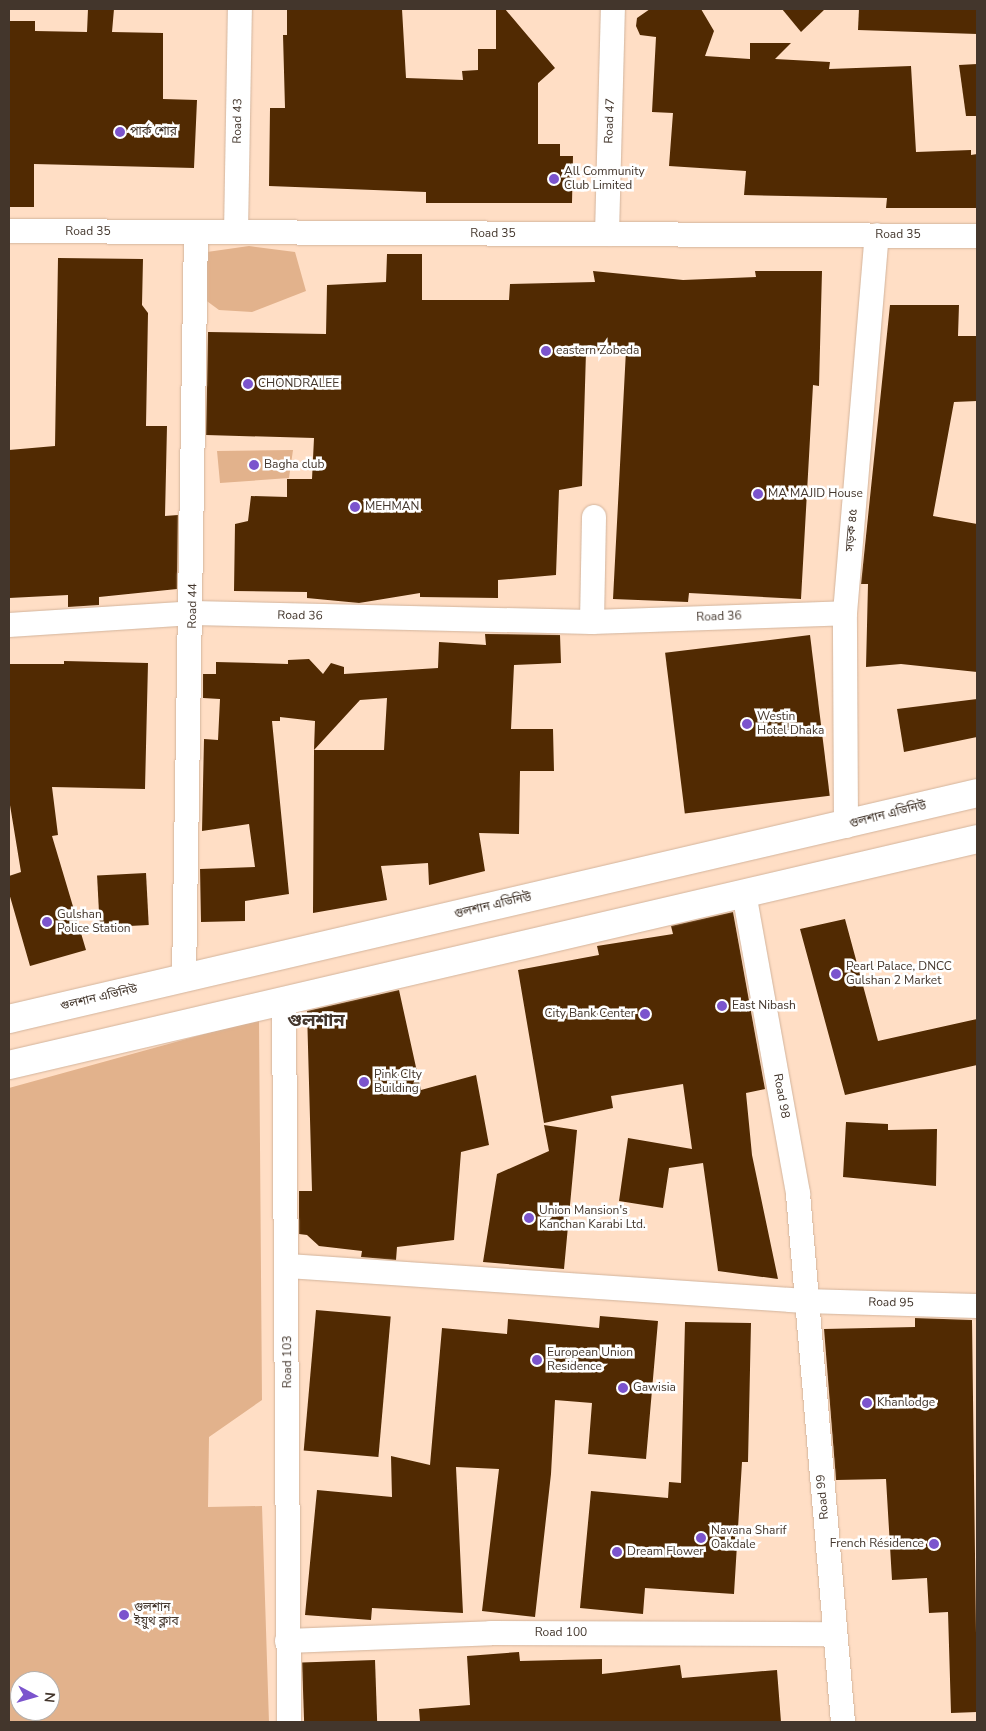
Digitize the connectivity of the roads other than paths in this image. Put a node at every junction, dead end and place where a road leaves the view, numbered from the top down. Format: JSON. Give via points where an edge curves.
{"nodes":[{"id":1,"x":240,"y":9,"type":"edge"},
{"id":2,"x":613,"y":9,"type":"edge"},
{"id":3,"x":9,"y":232,"type":"edge"},
{"id":4,"x":196,"y":232,"type":"junction"},
{"id":5,"x":236,"y":232,"type":"junction"},
{"id":6,"x":607,"y":234,"type":"junction"},
{"id":7,"x":877,"y":235,"type":"junction"},
{"id":8,"x":977,"y":236,"type":"edge"},
{"id":9,"x":594,"y":517,"type":"dead end"},
{"id":10,"x":845,"y":613,"type":"junction"},
{"id":11,"x":193,"y":614,"type":"junction"},
{"id":12,"x":592,"y":622,"type":"junction"},
{"id":13,"x":9,"y":625,"type":"edge"},
{"id":14,"x":977,"y":793,"type":"edge"},
{"id":15,"x":846,"y":826,"type":"junction"},
{"id":16,"x":977,"y":839,"type":"edge"},
{"id":17,"x":744,"y":893,"type":"junction"},
{"id":18,"x":184,"y":979,"type":"junction"},
{"id":19,"x":284,"y":1001,"type":"junction"},
{"id":20,"x":9,"y":1019,"type":"edge"},
{"id":21,"x":9,"y":1065,"type":"edge"},
{"id":22,"x":288,"y":1266,"type":"junction"},
{"id":23,"x":806,"y":1301,"type":"junction"},
{"id":24,"x":977,"y":1306,"type":"edge"},
{"id":25,"x":836,"y":1634,"type":"junction"},
{"id":26,"x":287,"y":1641,"type":"junction"},
{"id":27,"x":289,"y":1722,"type":"edge"},
{"id":28,"x":844,"y":1722,"type":"edge"}],
"edges":[{"from":1,"to":5,"type":"street","name":"Road 43"},
{"from":2,"to":6,"type":"street","name":"Road 47"},
{"from":3,"to":4,"type":"street","name":"Road 35"},
{"from":4,"to":5,"type":"street","name":"Road 35"},
{"from":4,"to":11,"type":"street","name":"Road 44"},
{"from":5,"to":6,"type":"street","name":"Road 35"},
{"from":6,"to":7,"type":"street","name":"Road 35"},
{"from":7,"to":8,"type":"street","name":"Road 35"},
{"from":7,"to":10,"type":"street","name":"সড়ক ৪৫"},
{"from":9,"to":12,"type":"street"},
{"from":10,"to":12,"type":"street","name":"Road 36"},
{"from":10,"to":15,"type":"street","name":"সড়ক ৪৫"},
{"from":11,"to":12,"type":"street","name":"Road 36"},
{"from":11,"to":13,"type":"street","name":"Road 36"},
{"from":11,"to":18,"type":"street","name":"Road 44"},
{"from":14,"to":15,"type":"main road","name":"গুলশান এভিনিউ"},
{"from":15,"to":18,"type":"main road","name":"গুলশান এভিনিউ","via":[[719,852]]},
{"from":16,"to":17,"type":"main road"},
{"from":17,"to":19,"type":"main road"},
{"from":17,"to":23,"type":"street","name":"Road 98","via":[[798,1194]]},
{"from":18,"to":20,"type":"main road","name":"গুলশান এভিনিউ"},
{"from":19,"to":21,"type":"main road"},
{"from":19,"to":22,"type":"street","name":"Road 103"},
{"from":22,"to":23,"type":"street","name":"Road 95"},
{"from":22,"to":26,"type":"street","name":"Road 103"},
{"from":23,"to":24,"type":"street","name":"Road 95"},
{"from":23,"to":25,"type":"street","name":"Road 99"},
{"from":25,"to":26,"type":"street","name":"Road 100","via":[[491,1633]]},
{"from":25,"to":28,"type":"street","name":"Road 99"},
{"from":26,"to":27,"type":"street","name":"Road 103"}]}
